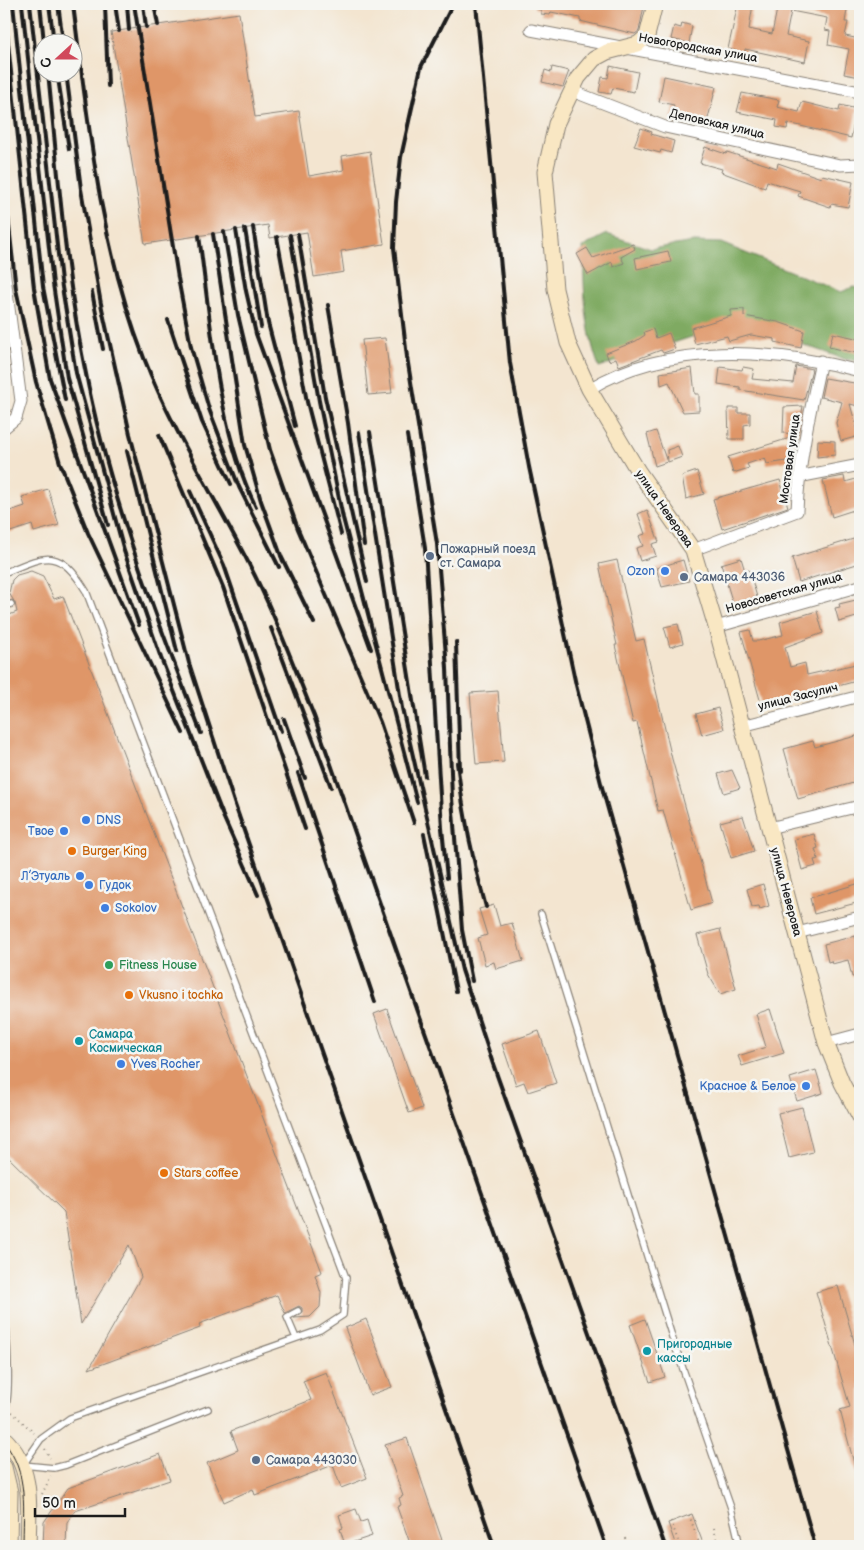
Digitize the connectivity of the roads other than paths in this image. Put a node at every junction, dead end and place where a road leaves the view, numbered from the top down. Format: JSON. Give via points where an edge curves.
{"nodes":[{"id":1,"x":655,"y":4,"type":"edge"},
{"id":2,"x":531,"y":30,"type":"dead end"},
{"id":3,"x":624,"y":49,"type":"junction"},
{"id":4,"x":572,"y":91,"type":"junction"},
{"id":5,"x":860,"y":92,"type":"edge"},
{"id":6,"x":860,"y":164,"type":"edge"},
{"id":7,"x":4,"y":269,"type":"edge"},
{"id":8,"x":821,"y":361,"type":"junction"},
{"id":9,"x":860,"y":371,"type":"edge"},
{"id":10,"x":589,"y":389,"type":"junction"},
{"id":11,"x":4,"y":428,"type":"edge"},
{"id":12,"x":860,"y":465,"type":"edge"},
{"id":13,"x":798,"y":477,"type":"junction"},
{"id":14,"x":693,"y":550,"type":"junction"},
{"id":15,"x":4,"y":573,"type":"edge"},
{"id":16,"x":860,"y":586,"type":"edge"},
{"id":17,"x":11,"y":604,"type":"dead end"},
{"id":18,"x":4,"y":607,"type":"edge"},
{"id":19,"x":716,"y":627,"type":"junction"},
{"id":20,"x":860,"y":696,"type":"edge"},
{"id":21,"x":742,"y":726,"type":"junction"},
{"id":22,"x":860,"y":806,"type":"edge"},
{"id":23,"x":769,"y":828,"type":"junction"},
{"id":24,"x":541,"y":914,"type":"dead end"},
{"id":25,"x":860,"y":917,"type":"edge"},
{"id":26,"x":797,"y":933,"type":"junction"},
{"id":27,"x":860,"y":1034,"type":"edge"},
{"id":28,"x":826,"y":1043,"type":"junction"},
{"id":29,"x":860,"y":1117,"type":"edge"},
{"id":30,"x":4,"y":1299,"type":"edge"},
{"id":31,"x":298,"y":1311,"type":"dead end"},
{"id":32,"x":296,"y":1338,"type":"junction"},
{"id":33,"x":208,"y":1409,"type":"dead end"},
{"id":34,"x":4,"y":1410,"type":"edge"},
{"id":35,"x":4,"y":1438,"type":"edge"},
{"id":36,"x":23,"y":1465,"type":"junction"},
{"id":37,"x":4,"y":1467,"type":"edge"},
{"id":38,"x":9,"y":1546,"type":"edge"},
{"id":39,"x":28,"y":1546,"type":"edge"},
{"id":40,"x":740,"y":1546,"type":"edge"}],
"edges":[{"from":1,"to":3,"type":"street","name":"улица Неверова","via":[[647,36],[638,44]]},
{"from":2,"to":3,"type":"street","name":"Новогородская улица"},
{"from":3,"to":4,"type":"street","name":"улица Неверова","via":[[607,52],[594,59]]},
{"from":3,"to":5,"type":"street","name":"Новогородская улица"},
{"from":4,"to":6,"type":"street","name":"Деповская улица","via":[[665,127],[840,166]]},
{"from":4,"to":10,"type":"street","name":"улица Неверова","via":[[556,124],[545,172],[555,289],[568,343]]},
{"from":7,"to":11,"type":"street","via":[[21,401],[16,418]]},
{"from":8,"to":9,"type":"street"},
{"from":8,"to":10,"type":"street","via":[[734,353],[658,360],[610,376]]},
{"from":8,"to":13,"type":"street","name":"Мостовая улица"},
{"from":10,"to":14,"type":"street","name":"улица Неверова","via":[[638,471]]},
{"from":12,"to":13,"type":"street"},
{"from":13,"to":14,"type":"street","name":"Мостовая улица","via":[[797,511]]},
{"from":14,"to":19,"type":"street","name":"улица Неверова"},
{"from":15,"to":32,"type":"lane","via":[[40,558],[56,559],[74,571],[86,591],[346,1278],[343,1315],[320,1330]]},
{"from":16,"to":19,"type":"street","name":"Новосоветская улица"},
{"from":17,"to":18,"type":"lane"},
{"from":19,"to":21,"type":"street","name":"улица Неверова"},
{"from":20,"to":21,"type":"street","name":"улица Засулич"},
{"from":21,"to":23,"type":"street","name":"улица Неверова"},
{"from":22,"to":23,"type":"street"},
{"from":23,"to":26,"type":"street","name":"улица Неверова"},
{"from":24,"to":40,"type":"lane","via":[[672,1340],[731,1508]]},
{"from":25,"to":26,"type":"street"},
{"from":26,"to":28,"type":"street","name":"улица Неверова"},
{"from":27,"to":28,"type":"street"},
{"from":28,"to":29,"type":"street","name":"улица Неверова"},
{"from":30,"to":34,"type":"lane","via":[[8,1384]]},
{"from":31,"to":32,"type":"lane","via":[[287,1317]]},
{"from":32,"to":36,"type":"lane","via":[[70,1418],[41,1439]]},
{"from":33,"to":36,"type":"lane","via":[[66,1465],[54,1468]]},
{"from":35,"to":36,"type":"street"},
{"from":36,"to":39,"type":"street","via":[[29,1496]]},
{"from":37,"to":38,"type":"street","via":[[10,1492]]}]}
